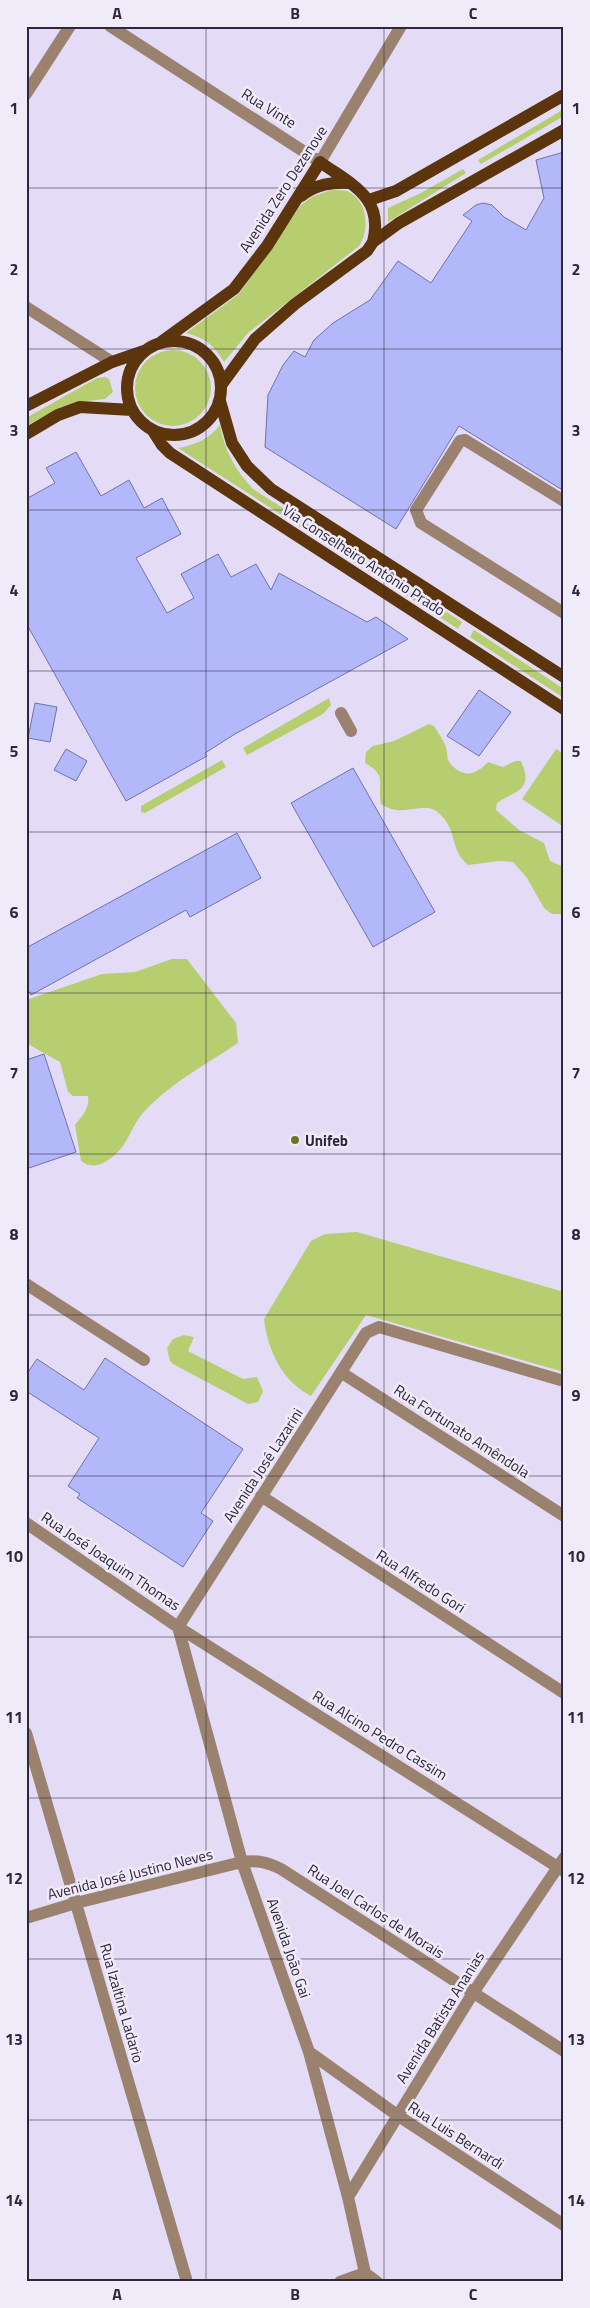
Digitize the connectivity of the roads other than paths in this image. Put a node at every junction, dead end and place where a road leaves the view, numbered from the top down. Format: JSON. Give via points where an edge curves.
{"nodes":[{"id":1,"x":70,"y":26,"type":"edge"},
{"id":2,"x":110,"y":26,"type":"edge"},
{"id":3,"x":402,"y":26,"type":"edge"},
{"id":4,"x":26,"y":94,"type":"edge"},
{"id":5,"x":564,"y":95,"type":"edge"},
{"id":6,"x":564,"y":130,"type":"edge"},
{"id":7,"x":320,"y":162,"type":"junction"},
{"id":8,"x":350,"y":183,"type":"junction"},
{"id":9,"x":369,"y":200,"type":"junction"},
{"id":10,"x":296,"y":201,"type":"junction"},
{"id":11,"x":373,"y":242,"type":"junction"},
{"id":12,"x":26,"y":307,"type":"edge"},
{"id":13,"x":161,"y":342,"type":"junction"},
{"id":14,"x":144,"y":351,"type":"junction"},
{"id":15,"x":112,"y":362,"type":"junction"},
{"id":16,"x":222,"y":384,"type":"junction"},
{"id":17,"x":220,"y":401,"type":"junction"},
{"id":18,"x":26,"y":406,"type":"edge"},
{"id":19,"x":132,"y":410,"type":"junction"},
{"id":20,"x":153,"y":431,"type":"junction"},
{"id":21,"x":26,"y":434,"type":"edge"},
{"id":22,"x":564,"y":500,"type":"edge"},
{"id":23,"x":564,"y":613,"type":"edge"},
{"id":24,"x":564,"y":677,"type":"edge"},
{"id":25,"x":564,"y":709,"type":"edge"},
{"id":26,"x":341,"y":713,"type":"dead end"},
{"id":27,"x":351,"y":731,"type":"dead end"},
{"id":28,"x":26,"y":1284,"type":"edge"},
{"id":29,"x":144,"y":1360,"type":"dead end"},
{"id":30,"x":342,"y":1374,"type":"junction"},
{"id":31,"x":564,"y":1381,"type":"edge"},
{"id":32,"x":261,"y":1496,"type":"junction"},
{"id":33,"x":564,"y":1516,"type":"edge"},
{"id":34,"x":26,"y":1523,"type":"edge"},
{"id":35,"x":178,"y":1627,"type":"junction"},
{"id":36,"x":564,"y":1693,"type":"edge"},
{"id":37,"x":26,"y":1733,"type":"edge"},
{"id":38,"x":242,"y":1862,"type":"junction"},
{"id":39,"x":562,"y":1865,"type":"edge"},
{"id":40,"x":76,"y":1903,"type":"junction"},
{"id":41,"x":26,"y":1918,"type":"edge"},
{"id":42,"x":473,"y":1993,"type":"junction"},
{"id":43,"x":564,"y":2051,"type":"edge"},
{"id":44,"x":309,"y":2052,"type":"junction"},
{"id":45,"x":398,"y":2115,"type":"junction"},
{"id":46,"x":348,"y":2197,"type":"junction"},
{"id":47,"x":564,"y":2225,"type":"edge"},
{"id":48,"x":366,"y":2277,"type":"edge"},
{"id":49,"x":187,"y":2282,"type":"edge"},
{"id":50,"x":340,"y":2282,"type":"edge"},
{"id":51,"x":377,"y":2282,"type":"edge"}],
"edges":[{"from":1,"to":4,"type":"street"},
{"from":2,"to":7,"type":"street","name":"Rua Vinte"},
{"from":3,"to":7,"type":"street","name":"Avenida Zero Dezenove"},
{"from":5,"to":9,"type":"main road","via":[[396,191]]},
{"from":6,"to":11,"type":"main road","via":[[399,223]]},
{"from":7,"to":8,"type":"main road","name":"Rua Vinte"},
{"from":7,"to":10,"type":"main road","name":"Avenida Zero Dezenove"},
{"from":8,"to":9,"type":"main road","name":"Rua Vinte"},
{"from":8,"to":10,"type":"main road","via":[[321,185],[308,190]]},
{"from":9,"to":11,"type":"main road","via":[[376,222]]},
{"from":10,"to":13,"type":"main road","name":"Avenida Zero Dezenove","via":[[234,289]]},
{"from":11,"to":16,"type":"main road","via":[[355,261],[295,304],[255,339]]},
{"from":12,"to":15,"type":"street"},
{"from":13,"to":14,"type":"main road"},
{"from":13,"to":16,"type":"main road","via":[[178,340],[194,344],[208,354],[218,368]]},
{"from":14,"to":15,"type":"main road"},
{"from":14,"to":19,"type":"main road","via":[[127,378]]},
{"from":15,"to":18,"type":"main road"},
{"from":16,"to":17,"type":"main road"},
{"from":17,"to":20,"type":"main road","via":[[213,416],[201,428],[186,434],[169,435]]},
{"from":17,"to":24,"type":"main road","name":"Via Conselheiro Antônio Prado","via":[[232,444],[247,466],[271,489]]},
{"from":19,"to":20,"type":"main road"},
{"from":19,"to":21,"type":"main road","via":[[80,407],[58,415]]},
{"from":20,"to":25,"type":"main road","name":"Via Conselheiro Antônio Prado","via":[[170,453]]},
{"from":22,"to":23,"type":"street","via":[[465,440],[460,441],[416,510],[421,523]]},
{"from":26,"to":27,"type":"street"},
{"from":28,"to":29,"type":"street"},
{"from":30,"to":31,"type":"street","name":"Avenida José Lazarini","via":[[366,1333],[379,1328]]},
{"from":30,"to":32,"type":"street","name":"Avenida José Lazarini"},
{"from":30,"to":33,"type":"street","name":"Rua Fortunato Amêndola"},
{"from":32,"to":35,"type":"street","name":"Avenida José Lazarini"},
{"from":32,"to":36,"type":"street","name":"Rua Alfredo Gori"},
{"from":34,"to":35,"type":"street","name":"Rua José Joaquim Thomas"},
{"from":35,"to":38,"type":"street","name":"Avenida João Gai"},
{"from":35,"to":39,"type":"street","name":"Rua Alcino Pedro Cassim"},
{"from":37,"to":40,"type":"street","name":"Rua Izaltina Ladario"},
{"from":38,"to":40,"type":"street","name":"Avenida José Justino Neves"},
{"from":38,"to":42,"type":"street","name":"Rua Joel Carlos de Morais","via":[[266,1862],[281,1869]]},
{"from":38,"to":44,"type":"street","name":"Avenida João Gai"},
{"from":39,"to":42,"type":"street","name":"Avenida Batista Ananias"},
{"from":40,"to":41,"type":"street","name":"Avenida José Justino Neves"},
{"from":40,"to":49,"type":"street","name":"Rua Izaltina Ladario"},
{"from":42,"to":43,"type":"street","name":"Rua Joel Carlos de Morais"},
{"from":42,"to":45,"type":"street","name":"Avenida Batista Ananias"},
{"from":44,"to":45,"type":"street","name":"Rua Luis Bernardi"},
{"from":44,"to":46,"type":"street","name":"Avenida João Gai"},
{"from":45,"to":46,"type":"street","name":"Avenida Batista Ananias"},
{"from":45,"to":47,"type":"street","name":"Rua Luis Bernardi"},
{"from":46,"to":48,"type":"street","name":"Avenida João Gai"},
{"from":48,"to":50,"type":"street"},
{"from":48,"to":51,"type":"street"}]}
